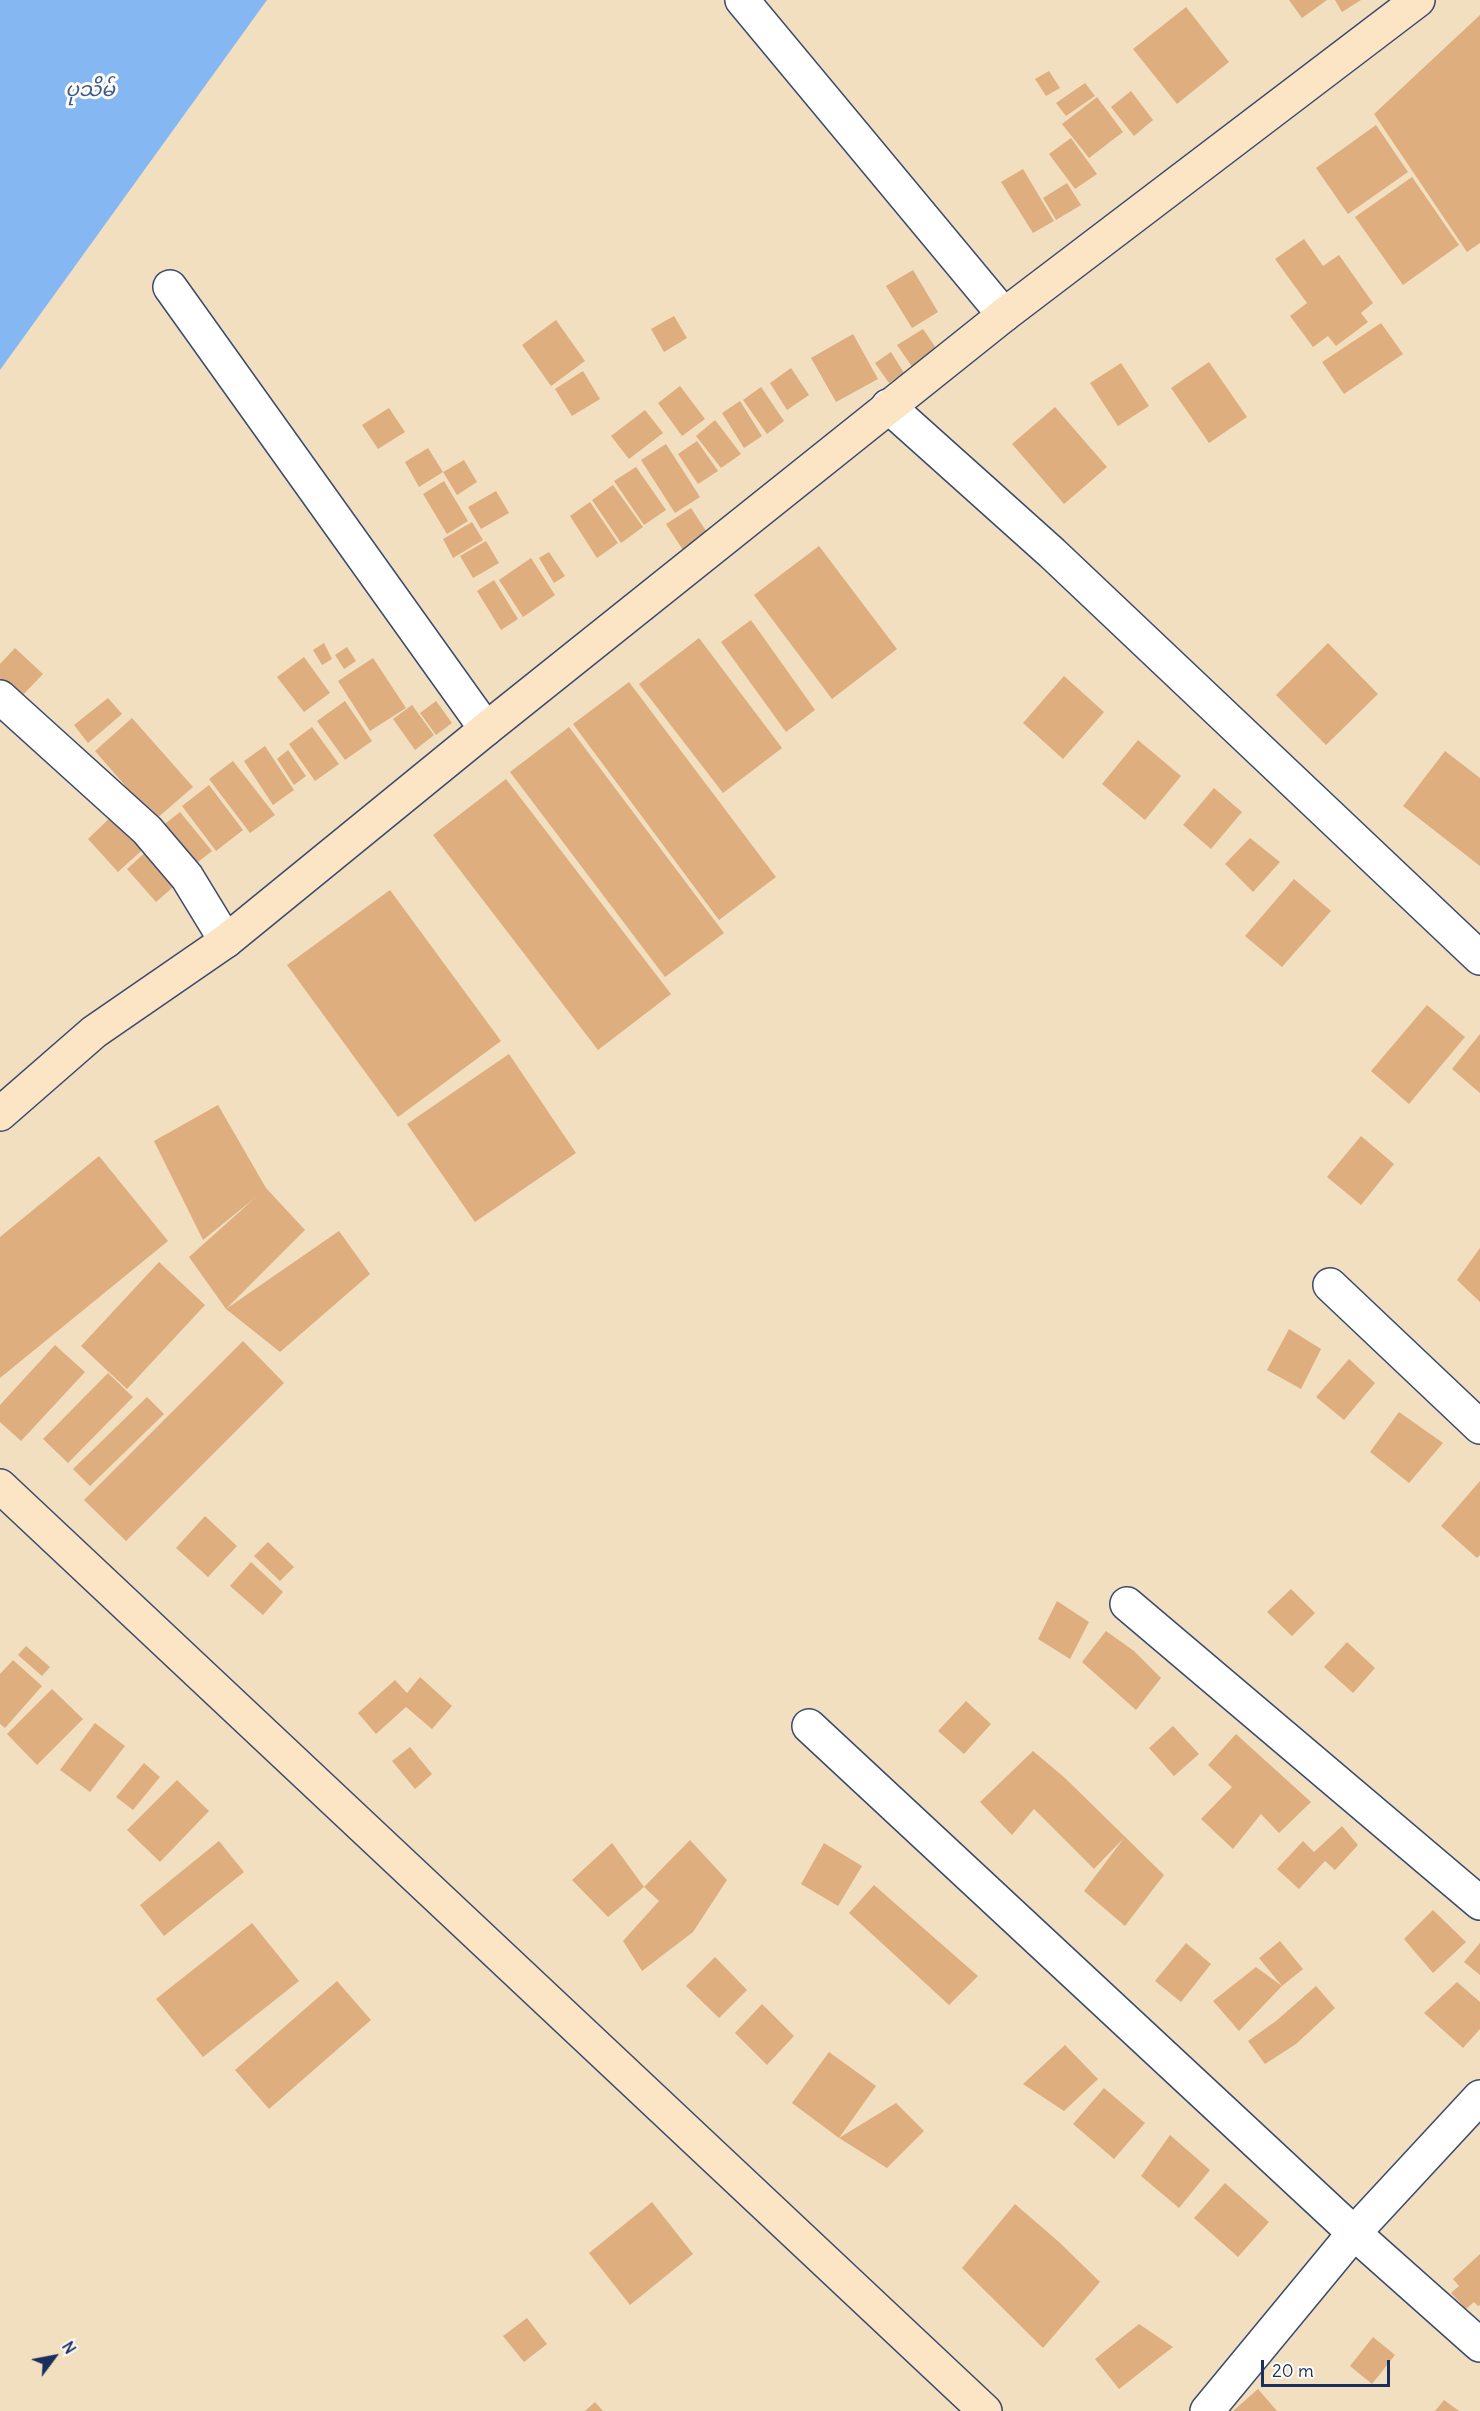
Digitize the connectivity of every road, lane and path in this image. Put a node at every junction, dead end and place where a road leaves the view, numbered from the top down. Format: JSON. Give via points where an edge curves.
{"nodes":[{"id":1,"x":742,"y":0,"type":"edge"},
{"id":2,"x":1418,"y":0,"type":"edge"},
{"id":3,"x":170,"y":287,"type":"dead end"},
{"id":4,"x":1004,"y":315,"type":"junction"},
{"id":5,"x":888,"y":406,"type":"junction"},
{"id":6,"x":0,"y":698,"type":"edge"},
{"id":7,"x":486,"y":729,"type":"junction"},
{"id":8,"x":226,"y":941,"type":"junction"},
{"id":9,"x":1480,"y":958,"type":"edge"},
{"id":10,"x":0,"y":1114,"type":"edge"},
{"id":11,"x":1330,"y":1285,"type":"dead end"},
{"id":12,"x":1480,"y":1427,"type":"edge"},
{"id":13,"x":0,"y":1486,"type":"edge"},
{"id":14,"x":1127,"y":1604,"type":"dead end"},
{"id":15,"x":809,"y":1726,"type":"dead end"},
{"id":16,"x":1480,"y":1903,"type":"edge"},
{"id":17,"x":1480,"y":2097,"type":"edge"},
{"id":18,"x":1354,"y":2233,"type":"junction"},
{"id":19,"x":1480,"y":2345,"type":"edge"},
{"id":20,"x":985,"y":2411,"type":"edge"},
{"id":21,"x":1207,"y":2411,"type":"edge"}],
"edges":[{"from":1,"to":4,"type":"street"},
{"from":2,"to":4,"type":"street"},
{"from":3,"to":7,"type":"street"},
{"from":4,"to":5,"type":"street"},
{"from":5,"to":7,"type":"street"},
{"from":5,"to":9,"type":"street","via":[[1052,554]]},
{"from":6,"to":8,"type":"street","via":[[147,830],[187,877]]},
{"from":7,"to":8,"type":"street"},
{"from":8,"to":10,"type":"street","via":[[94,1032]]},
{"from":11,"to":12,"type":"street"},
{"from":13,"to":20,"type":"street"},
{"from":14,"to":16,"type":"street"},
{"from":15,"to":18,"type":"street"},
{"from":17,"to":18,"type":"street"},
{"from":18,"to":19,"type":"street"},
{"from":18,"to":21,"type":"street"}]}
